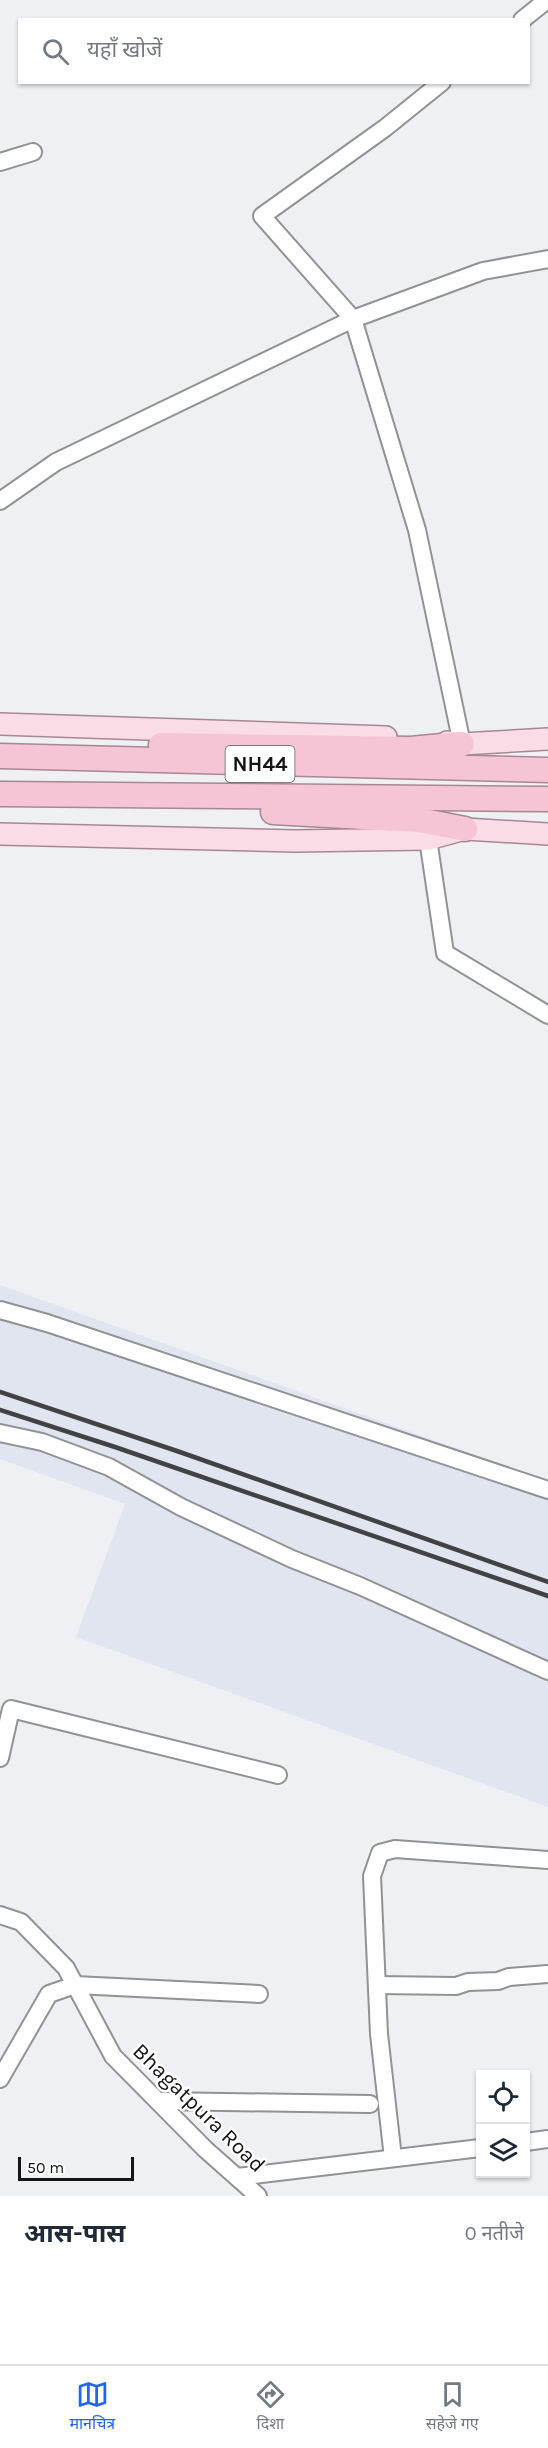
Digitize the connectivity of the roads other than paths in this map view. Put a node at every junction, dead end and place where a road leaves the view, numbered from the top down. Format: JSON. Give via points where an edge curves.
{"nodes":[{"id":1,"x":546,"y":0,"type":"edge"},
{"id":2,"x":524,"y":18,"type":"edge"},
{"id":3,"x":440,"y":84,"type":"edge"},
{"id":4,"x":33,"y":152,"type":"dead end"},
{"id":5,"x":0,"y":162,"type":"edge"},
{"id":6,"x":548,"y":259,"type":"edge"},
{"id":7,"x":353,"y":319,"type":"junction"},
{"id":8,"x":0,"y":501,"type":"edge"},
{"id":9,"x":0,"y":724,"type":"edge"},
{"id":10,"x":548,"y":739,"type":"edge"},
{"id":11,"x":462,"y":744,"type":"junction"},
{"id":12,"x":0,"y":755,"type":"edge"},
{"id":13,"x":548,"y":770,"type":"edge"},
{"id":14,"x":0,"y":795,"type":"edge"},
{"id":15,"x":548,"y":799,"type":"edge"},
{"id":16,"x":465,"y":829,"type":"junction"},
{"id":17,"x":0,"y":834,"type":"edge"},
{"id":18,"x":548,"y":834,"type":"edge"},
{"id":19,"x":428,"y":839,"type":"junction"},
{"id":20,"x":548,"y":1015,"type":"edge"},
{"id":21,"x":0,"y":1310,"type":"edge"},
{"id":22,"x":0,"y":1434,"type":"edge"},
{"id":23,"x":548,"y":1490,"type":"edge"},
{"id":24,"x":548,"y":1671,"type":"edge"},
{"id":25,"x":0,"y":1758,"type":"edge"},
{"id":26,"x":278,"y":1775,"type":"dead end"},
{"id":27,"x":548,"y":1860,"type":"edge"},
{"id":28,"x":0,"y":1916,"type":"edge"},
{"id":29,"x":548,"y":1974,"type":"edge"},
{"id":30,"x":75,"y":1985,"type":"junction"},
{"id":31,"x":377,"y":1985,"type":"junction"},
{"id":32,"x":259,"y":1994,"type":"dead end"},
{"id":33,"x":0,"y":2079,"type":"edge"},
{"id":34,"x":158,"y":2102,"type":"junction"},
{"id":35,"x":370,"y":2104,"type":"dead end"},
{"id":36,"x":548,"y":2139,"type":"edge"},
{"id":37,"x":530,"y":2141,"type":"edge"},
{"id":38,"x":476,"y":2148,"type":"edge"},
{"id":39,"x":393,"y":2158,"type":"junction"},
{"id":40,"x":237,"y":2177,"type":"junction"},
{"id":41,"x":258,"y":2196,"type":"edge"}],
"edges":[{"from":1,"to":2,"type":"street"},
{"from":3,"to":7,"type":"street","via":[[262,216]]},
{"from":4,"to":5,"type":"street"},
{"from":6,"to":7,"type":"street","via":[[483,271]]},
{"from":7,"to":8,"type":"street","via":[[56,462]]},
{"from":7,"to":11,"type":"street","via":[[417,530]]},
{"from":9,"to":11,"type":"main road","via":[[404,738]]},
{"from":10,"to":11,"type":"main road"},
{"from":11,"to":12,"type":"highway","via":[[411,749],[124,744]]},
{"from":12,"to":13,"type":"highway","number":"NH44"},
{"from":14,"to":15,"type":"highway","number":"NH44"},
{"from":14,"to":16,"type":"highway","via":[[75,805],[419,820]]},
{"from":16,"to":18,"type":"main road"},
{"from":16,"to":19,"type":"main road"},
{"from":17,"to":19,"type":"main road","via":[[295,841]]},
{"from":19,"to":20,"type":"street","via":[[445,953]]},
{"from":21,"to":23,"type":"street"},
{"from":22,"to":24,"type":"street","via":[[42,1442],[109,1467],[182,1507]]},
{"from":25,"to":26,"type":"street","via":[[11,1709]]},
{"from":27,"to":31,"type":"street","via":[[395,1850],[380,1853],[372,1876]]},
{"from":28,"to":30,"type":"street","name":"Bhagatpura Road","via":[[21,1922],[66,1968]]},
{"from":29,"to":31,"type":"street","via":[[456,1986]]},
{"from":30,"to":32,"type":"street"},
{"from":30,"to":33,"type":"street","via":[[48,1994]]},
{"from":30,"to":34,"type":"street","name":"Bhagatpura Road","via":[[113,2056]]},
{"from":31,"to":39,"type":"street"},
{"from":34,"to":35,"type":"street"},
{"from":34,"to":40,"type":"street","name":"Bhagatpura Road"},
{"from":36,"to":37,"type":"street"},
{"from":38,"to":39,"type":"street"},
{"from":39,"to":40,"type":"street"},
{"from":40,"to":41,"type":"street","name":"Bhagatpura Road"}]}
